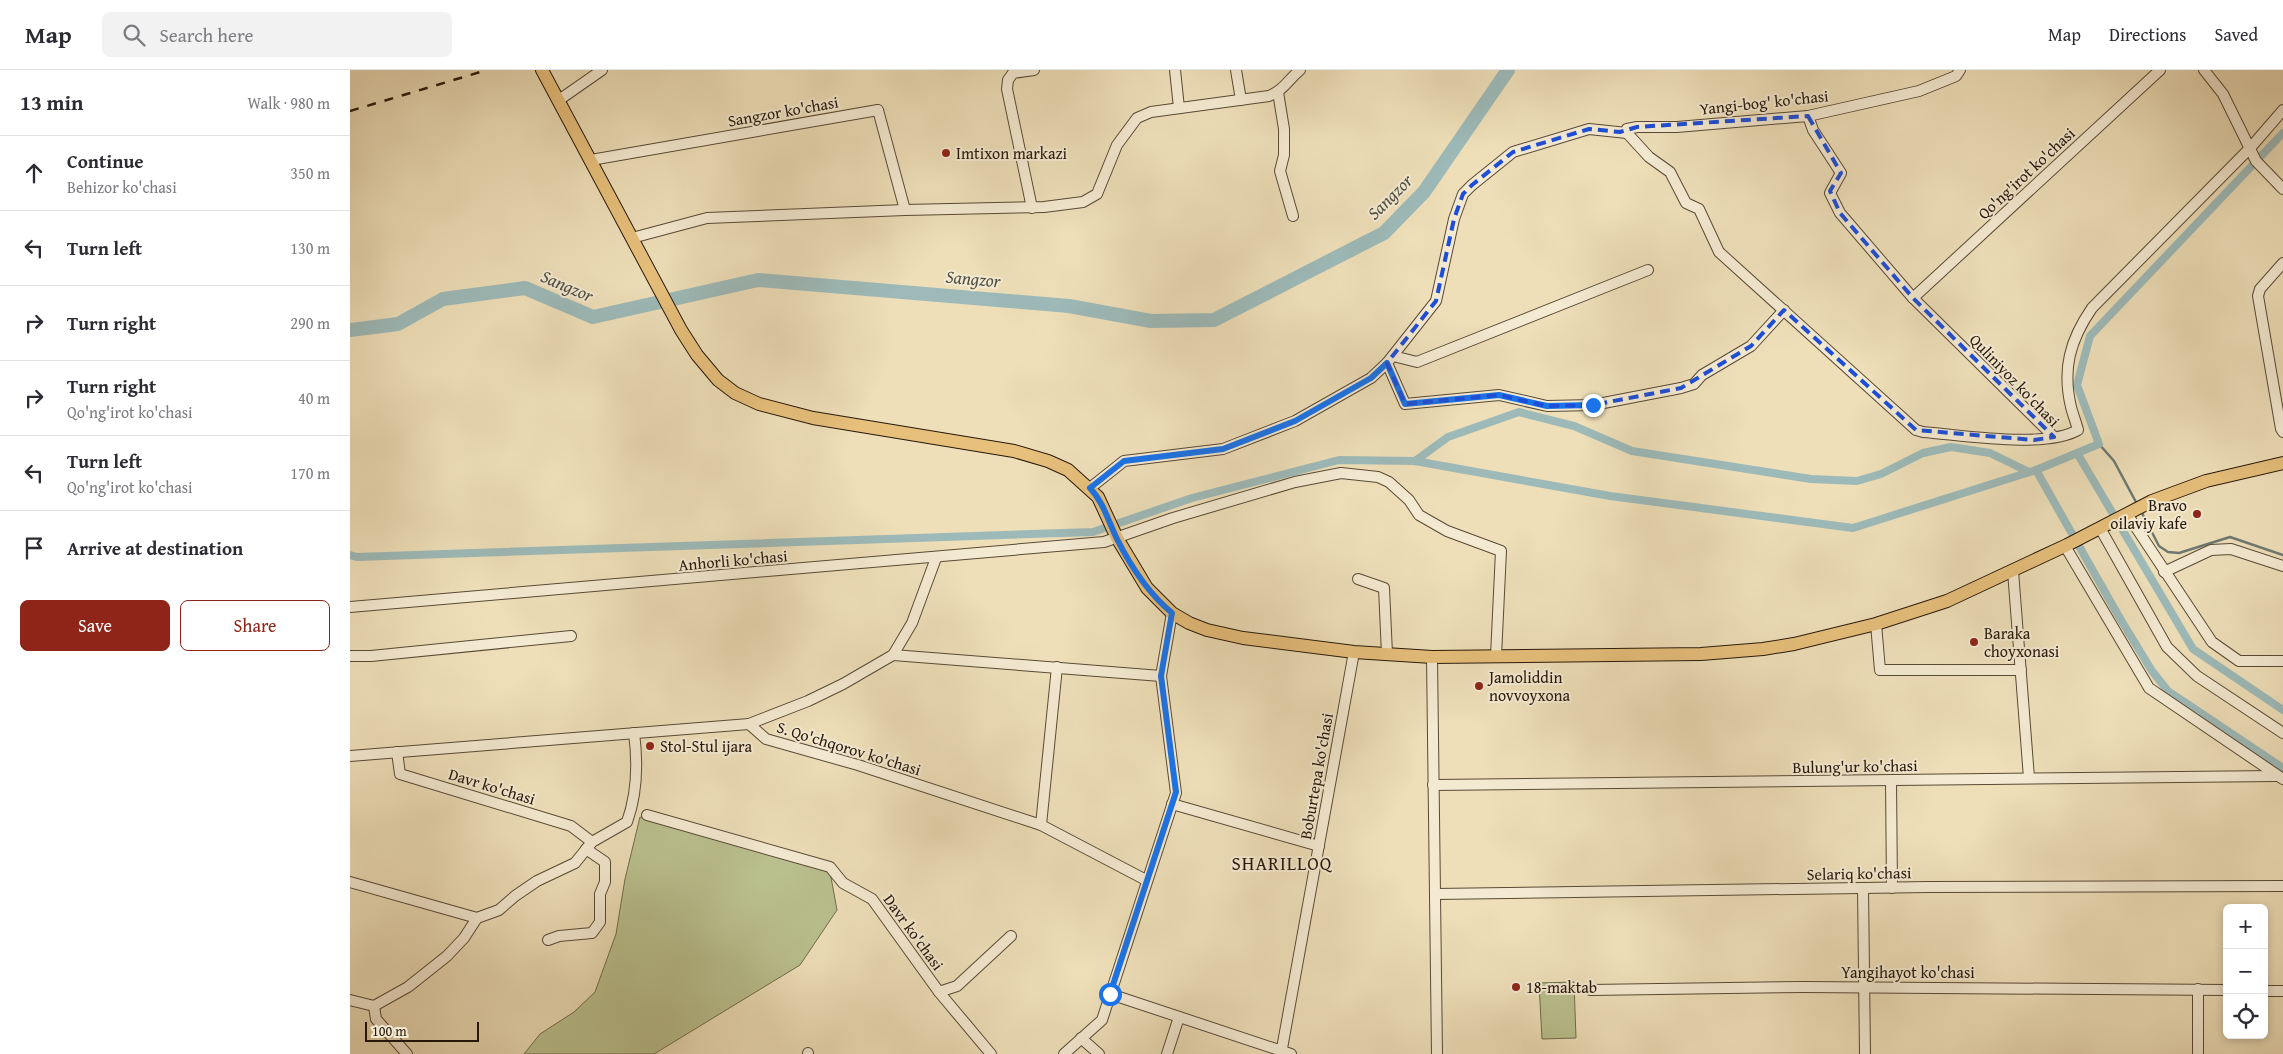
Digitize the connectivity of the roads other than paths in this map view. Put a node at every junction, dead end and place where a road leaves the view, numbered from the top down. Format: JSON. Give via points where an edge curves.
{"nodes":[{"id":1,"x":542,"y":70,"type":"edge"},
{"id":2,"x":602,"y":70,"type":"edge"},
{"id":3,"x":1034,"y":70,"type":"edge"},
{"id":4,"x":1175,"y":70,"type":"edge"},
{"id":5,"x":1236,"y":70,"type":"edge"},
{"id":6,"x":1300,"y":70,"type":"edge"},
{"id":7,"x":1960,"y":70,"type":"edge"},
{"id":8,"x":2160,"y":70,"type":"edge"},
{"id":9,"x":2204,"y":70,"type":"edge"},
{"id":10,"x":1278,"y":92,"type":"junction"},
{"id":11,"x":558,"y":100,"type":"junction"},
{"id":12,"x":1241,"y":100,"type":"junction"},
{"id":13,"x":1179,"y":108,"type":"junction"},
{"id":14,"x":2283,"y":110,"type":"edge"},
{"id":15,"x":1808,"y":116,"type":"junction"},
{"id":16,"x":1627,"y":133,"type":"junction"},
{"id":17,"x":2251,"y":148,"type":"junction"},
{"id":18,"x":590,"y":160,"type":"junction"},
{"id":19,"x":2283,"y":189,"type":"edge"},
{"id":20,"x":1032,"y":208,"type":"junction"},
{"id":21,"x":904,"y":210,"type":"junction"},
{"id":22,"x":1294,"y":216,"type":"dead end"},
{"id":23,"x":632,"y":238,"type":"junction"},
{"id":24,"x":2283,"y":263,"type":"edge"},
{"id":25,"x":1648,"y":270,"type":"dead end"},
{"id":26,"x":1913,"y":298,"type":"junction"},
{"id":27,"x":1784,"y":310,"type":"junction"},
{"id":28,"x":1390,"y":359,"type":"junction"},
{"id":29,"x":2283,"y":432,"type":"edge"},
{"id":30,"x":2054,"y":437,"type":"junction"},
{"id":31,"x":2283,"y":463,"type":"edge"},
{"id":32,"x":1090,"y":488,"type":"junction"},
{"id":33,"x":2132,"y":511,"type":"junction"},
{"id":34,"x":2098,"y":529,"type":"junction"},
{"id":35,"x":1117,"y":538,"type":"junction"},
{"id":36,"x":2066,"y":545,"type":"junction"},
{"id":37,"x":936,"y":558,"type":"junction"},
{"id":38,"x":2283,"y":566,"type":"edge"},
{"id":39,"x":2013,"y":571,"type":"junction"},
{"id":40,"x":2164,"y":572,"type":"junction"},
{"id":41,"x":1358,"y":580,"type":"dead end"},
{"id":42,"x":350,"y":607,"type":"edge"},
{"id":43,"x":1172,"y":613,"type":"junction"},
{"id":44,"x":1876,"y":624,"type":"junction"},
{"id":45,"x":571,"y":636,"type":"dead end"},
{"id":46,"x":1354,"y":652,"type":"junction"},
{"id":47,"x":1387,"y":654,"type":"junction"},
{"id":48,"x":893,"y":655,"type":"junction"},
{"id":49,"x":350,"y":656,"type":"edge"},
{"id":50,"x":1496,"y":656,"type":"junction"},
{"id":51,"x":1432,"y":657,"type":"junction"},
{"id":52,"x":2283,"y":661,"type":"edge"},
{"id":53,"x":1057,"y":667,"type":"junction"},
{"id":54,"x":2021,"y":670,"type":"junction"},
{"id":55,"x":1161,"y":676,"type":"junction"},
{"id":56,"x":750,"y":724,"type":"junction"},
{"id":57,"x":634,"y":733,"type":"junction"},
{"id":58,"x":2283,"y":733,"type":"edge"},
{"id":59,"x":397,"y":752,"type":"junction"},
{"id":60,"x":350,"y":756,"type":"edge"},
{"id":61,"x":2280,"y":777,"type":"edge"},
{"id":62,"x":2028,"y":778,"type":"junction"},
{"id":63,"x":1891,"y":780,"type":"junction"},
{"id":64,"x":1433,"y":785,"type":"junction"},
{"id":65,"x":1172,"y":804,"type":"junction"},
{"id":66,"x":647,"y":815,"type":"dead end"},
{"id":67,"x":1041,"y":825,"type":"junction"},
{"id":68,"x":589,"y":845,"type":"junction"},
{"id":69,"x":1318,"y":846,"type":"junction"},
{"id":70,"x":1146,"y":880,"type":"junction"},
{"id":71,"x":350,"y":882,"type":"edge"},
{"id":72,"x":2283,"y":886,"type":"edge"},
{"id":73,"x":1863,"y":888,"type":"junction"},
{"id":74,"x":1892,"y":888,"type":"junction"},
{"id":75,"x":1435,"y":894,"type":"junction"},
{"id":76,"x":477,"y":918,"type":"junction"},
{"id":77,"x":1011,"y":936,"type":"dead end"},
{"id":78,"x":548,"y":940,"type":"dead end"},
{"id":79,"x":1865,"y":987,"type":"junction"},
{"id":80,"x":2198,"y":989,"type":"junction"},
{"id":81,"x":1590,"y":990,"type":"dead end"},
{"id":82,"x":2223,"y":990,"type":"edge"},
{"id":83,"x":2268,"y":991,"type":"edge"},
{"id":84,"x":2283,"y":991,"type":"edge"},
{"id":85,"x":939,"y":992,"type":"junction"},
{"id":86,"x":1110,"y":994,"type":"junction"},
{"id":87,"x":350,"y":1000,"type":"edge"},
{"id":88,"x":374,"y":1006,"type":"junction"},
{"id":89,"x":1179,"y":1017,"type":"junction"},
{"id":90,"x":1081,"y":1038,"type":"junction"},
{"id":91,"x":1285,"y":1053,"type":"edge"},
{"id":92,"x":408,"y":1054,"type":"edge"},
{"id":93,"x":991,"y":1054,"type":"edge"},
{"id":94,"x":1064,"y":1054,"type":"edge"},
{"id":95,"x":1099,"y":1054,"type":"edge"},
{"id":96,"x":1167,"y":1054,"type":"edge"},
{"id":97,"x":1438,"y":1054,"type":"edge"},
{"id":98,"x":1865,"y":1054,"type":"edge"},
{"id":99,"x":2198,"y":1054,"type":"edge"}],
"edges":[{"from":1,"to":11,"type":"main road"},
{"from":2,"to":11,"type":"street"},
{"from":3,"to":20,"type":"street","via":[[1013,73],[1007,89]]},
{"from":4,"to":13,"type":"street"},
{"from":5,"to":12,"type":"street"},
{"from":6,"to":10,"type":"street"},
{"from":7,"to":15,"type":"street","name":"Yangi-bog' ko'chasi","via":[[1956,76],[1920,91]]},
{"from":8,"to":26,"type":"street","name":"Qo'ng'irot ko'chasi"},
{"from":9,"to":17,"type":"street","via":[[2223,94]]},
{"from":10,"to":12,"type":"street"},
{"from":10,"to":22,"type":"street","via":[[1284,129],[1280,171]]},
{"from":11,"to":18,"type":"main road"},
{"from":12,"to":13,"type":"street"},
{"from":13,"to":20,"type":"street","via":[[1151,112],[1137,118],[1117,145],[1097,194],[1082,202]]},
{"from":14,"to":17,"type":"street"},
{"from":15,"to":16,"type":"street","name":"Yangi-bog' ko'chasi","via":[[1677,127],[1637,127],[1627,130]]},
{"from":15,"to":26,"type":"street","name":"Quliniyoz ko'chasi","via":[[1813,130],[1841,173],[1830,193],[1840,213]]},
{"from":16,"to":27,"type":"street","name":"Quliniyoz ko'chasi","via":[[1649,157],[1670,172],[1686,203],[1699,209],[1719,252]]},
{"from":16,"to":28,"type":"street","via":[[1589,129],[1514,152],[1472,185],[1463,194],[1454,219],[1436,301]]},
{"from":17,"to":19,"type":"street","via":[[2256,161]]},
{"from":17,"to":30,"type":"street","via":[[2092,308],[2078,328],[2066,380],[2078,430]]},
{"from":18,"to":21,"type":"street","name":"Sangzor ko'chasi","via":[[878,110]]},
{"from":18,"to":23,"type":"main road"},
{"from":20,"to":21,"type":"street"},
{"from":21,"to":23,"type":"street","via":[[707,218]]},
{"from":23,"to":32,"type":"main road","via":[[697,355],[718,380],[735,393],[760,404],[813,418],[1014,451],[1054,463]]},
{"from":24,"to":29,"type":"street","via":[[2260,289],[2258,296]]},
{"from":25,"to":28,"type":"street","via":[[1417,362]]},
{"from":26,"to":30,"type":"street","name":"Quliniyoz ko'chasi"},
{"from":27,"to":28,"type":"street","via":[[1751,346],[1702,375],[1694,384],[1593,405],[1547,406],[1499,395],[1405,404]]},
{"from":27,"to":30,"type":"street","name":"Quliniyoz ko'chasi","via":[[1916,430],[2034,440]]},
{"from":28,"to":32,"type":"street","via":[[1371,378],[1295,421],[1223,449],[1124,461]]},
{"from":31,"to":33,"type":"main road","via":[[2206,481]]},
{"from":32,"to":35,"type":"main road","via":[[1105,508]]},
{"from":33,"to":34,"type":"main road"},
{"from":33,"to":40,"type":"street"},
{"from":34,"to":36,"type":"main road"},
{"from":34,"to":58,"type":"street","via":[[2167,647],[2196,676]]},
{"from":35,"to":37,"type":"street","name":"Anhorli ko'chasi","via":[[1104,542]]},
{"from":35,"to":43,"type":"main road","via":[[1147,588]]},
{"from":35,"to":50,"type":"street","name":"Anhorli ko'chasi","via":[[1295,482],[1341,473],[1378,477],[1389,482],[1409,500],[1419,516],[1447,531],[1501,551]]},
{"from":36,"to":39,"type":"main road"},
{"from":36,"to":61,"type":"street","via":[[2149,688]]},
{"from":37,"to":42,"type":"street","name":"Anhorli ko'chasi"},
{"from":37,"to":48,"type":"street","via":[[912,623]]},
{"from":38,"to":40,"type":"street","via":[[2231,550],[2211,550]]},
{"from":39,"to":44,"type":"main road","via":[[1947,601]]},
{"from":39,"to":54,"type":"street"},
{"from":40,"to":52,"type":"street","via":[[2212,642],[2239,661]]},
{"from":41,"to":47,"type":"street","via":[[1384,588]]},
{"from":43,"to":46,"type":"main road","via":[[1188,623],[1224,635]]},
{"from":43,"to":55,"type":"street"},
{"from":44,"to":50,"type":"main road","via":[[1794,644],[1732,652]]},
{"from":44,"to":54,"type":"street","via":[[1880,670]]},
{"from":45,"to":49,"type":"street"},
{"from":46,"to":47,"type":"main road"},
{"from":46,"to":69,"type":"street","name":"Boburtepa ko'chasi"},
{"from":47,"to":51,"type":"main road"},
{"from":48,"to":53,"type":"street"},
{"from":48,"to":56,"type":"street","via":[[808,701]]},
{"from":50,"to":51,"type":"main road"},
{"from":51,"to":64,"type":"street"},
{"from":53,"to":55,"type":"street"},
{"from":53,"to":67,"type":"street"},
{"from":54,"to":62,"type":"street"},
{"from":55,"to":65,"type":"street","via":[[1176,792]]},
{"from":56,"to":57,"type":"street"},
{"from":56,"to":67,"type":"street","name":"S. Qo'chqorov ko'chasi","via":[[766,739],[858,765]]},
{"from":57,"to":59,"type":"street"},
{"from":57,"to":68,"type":"street","via":[[637,759],[627,822]]},
{"from":59,"to":60,"type":"street"},
{"from":59,"to":68,"type":"street","name":"Davr ko'chasi","via":[[400,774],[571,826]]},
{"from":61,"to":62,"type":"street","name":"Bulung'ur ko'chasi"},
{"from":62,"to":63,"type":"street","name":"Bulung'ur ko'chasi"},
{"from":63,"to":64,"type":"street","name":"Bulung'ur ko'chasi"},
{"from":63,"to":74,"type":"street"},
{"from":64,"to":75,"type":"street"},
{"from":65,"to":69,"type":"street"},
{"from":65,"to":70,"type":"street"},
{"from":66,"to":85,"type":"street","name":"Davr ko'chasi","via":[[830,867],[843,883],[872,899]]},
{"from":67,"to":70,"type":"street","name":"S. Qo'chqorov ko'chasi"},
{"from":68,"to":76,"type":"street","via":[[575,863],[537,881],[499,910]]},
{"from":68,"to":78,"type":"street","via":[[606,862],[605,882],[600,894],[600,922],[592,933]]},
{"from":69,"to":91,"type":"street","name":"Boburtepa ko'chasi"},
{"from":70,"to":86,"type":"street"},
{"from":71,"to":76,"type":"street"},
{"from":72,"to":74,"type":"street","name":"Selariq ko'chasi"},
{"from":73,"to":74,"type":"street","name":"Selariq ko'chasi"},
{"from":73,"to":75,"type":"street","name":"Selariq ko'chasi"},
{"from":73,"to":79,"type":"street"},
{"from":75,"to":97,"type":"street"},
{"from":76,"to":88,"type":"street","via":[[447,956],[408,987]]},
{"from":77,"to":85,"type":"street","via":[[957,986]]},
{"from":79,"to":80,"type":"street","name":"Yangihayot ko'chasi"},
{"from":79,"to":81,"type":"street","name":"Yangihayot ko'chasi"},
{"from":79,"to":98,"type":"street"},
{"from":80,"to":82,"type":"street","name":"Yangihayot ko'chasi"},
{"from":80,"to":99,"type":"street"},
{"from":83,"to":84,"type":"street"},
{"from":85,"to":93,"type":"street","name":"Davr ko'chasi"},
{"from":86,"to":89,"type":"street"},
{"from":86,"to":90,"type":"street","via":[[1102,1020]]},
{"from":87,"to":88,"type":"street"},
{"from":88,"to":92,"type":"street","via":[[376,1019]]},
{"from":89,"to":91,"type":"street"},
{"from":89,"to":96,"type":"street"},
{"from":90,"to":94,"type":"street"},
{"from":90,"to":95,"type":"street"}]}
